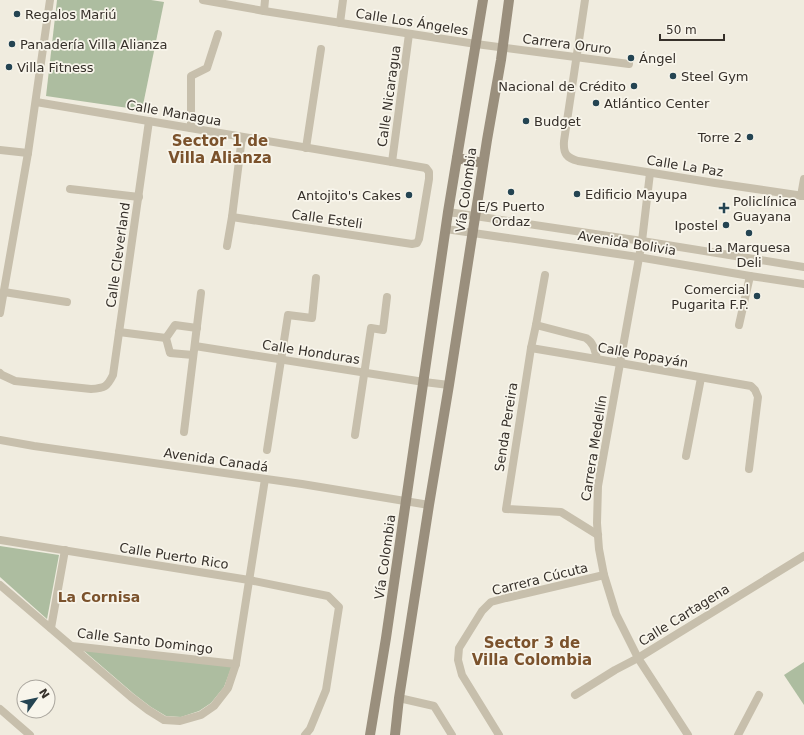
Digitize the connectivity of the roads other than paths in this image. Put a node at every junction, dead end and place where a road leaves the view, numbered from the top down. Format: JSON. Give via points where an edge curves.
{"nodes":[{"id":1,"x":50,"y":0,"type":"edge"},
{"id":2,"x":203,"y":0,"type":"edge"},
{"id":3,"x":265,"y":0,"type":"edge"},
{"id":4,"x":343,"y":0,"type":"edge"},
{"id":5,"x":483,"y":0,"type":"edge"},
{"id":6,"x":509,"y":0,"type":"edge"},
{"id":7,"x":585,"y":0,"type":"edge"},
{"id":8,"x":264,"y":11,"type":"junction"},
{"id":9,"x":340,"y":22,"type":"junction"},
{"id":10,"x":218,"y":34,"type":"dead end"},
{"id":11,"x":409,"y":34,"type":"junction"},
{"id":12,"x":476,"y":44,"type":"junction"},
{"id":13,"x":321,"y":48,"type":"dead end"},
{"id":14,"x":503,"y":48,"type":"junction"},
{"id":15,"x":576,"y":57,"type":"junction"},
{"id":16,"x":629,"y":64,"type":"dead end"},
{"id":17,"x":36,"y":102,"type":"junction"},
{"id":18,"x":149,"y":121,"type":"junction"},
{"id":19,"x":191,"y":128,"type":"junction"},
{"id":20,"x":242,"y":137,"type":"junction"},
{"id":21,"x":306,"y":148,"type":"junction"},
{"id":22,"x":0,"y":150,"type":"edge"},
{"id":23,"x":28,"y":153,"type":"junction"},
{"id":24,"x":458,"y":158,"type":"junction"},
{"id":25,"x":392,"y":162,"type":"junction"},
{"id":26,"x":483,"y":163,"type":"junction"},
{"id":27,"x":650,"y":173,"type":"junction"},
{"id":28,"x":804,"y":179,"type":"edge"},
{"id":29,"x":70,"y":189,"type":"dead end"},
{"id":30,"x":803,"y":196,"type":"edge"},
{"id":31,"x":139,"y":197,"type":"junction"},
{"id":32,"x":448,"y":212,"type":"junction"},
{"id":33,"x":474,"y":216,"type":"junction"},
{"id":34,"x":232,"y":218,"type":"junction"},
{"id":35,"x":446,"y":229,"type":"junction"},
{"id":36,"x":473,"y":233,"type":"junction"},
{"id":37,"x":642,"y":241,"type":"junction"},
{"id":38,"x":417,"y":243,"type":"joint"},
{"id":39,"x":228,"y":246,"type":"dead end"},
{"id":40,"x":638,"y":257,"type":"junction"},
{"id":41,"x":804,"y":267,"type":"edge"},
{"id":42,"x":545,"y":275,"type":"dead end"},
{"id":43,"x":750,"y":276,"type":"junction"},
{"id":44,"x":316,"y":278,"type":"dead end"},
{"id":45,"x":804,"y":284,"type":"edge"},
{"id":46,"x":4,"y":292,"type":"junction"},
{"id":47,"x":201,"y":293,"type":"dead end"},
{"id":48,"x":387,"y":298,"type":"dead end"},
{"id":49,"x":67,"y":302,"type":"dead end"},
{"id":50,"x":0,"y":313,"type":"edge"},
{"id":51,"x":536,"y":325,"type":"junction"},
{"id":52,"x":739,"y":325,"type":"dead end"},
{"id":53,"x":197,"y":328,"type":"junction"},
{"id":54,"x":119,"y":332,"type":"junction"},
{"id":55,"x":166,"y":338,"type":"junction"},
{"id":56,"x":195,"y":346,"type":"junction"},
{"id":57,"x":531,"y":348,"type":"junction"},
{"id":58,"x":193,"y":355,"type":"junction"},
{"id":59,"x":281,"y":359,"type":"junction"},
{"id":60,"x":597,"y":359,"type":"junction"},
{"id":61,"x":620,"y":363,"type":"junction"},
{"id":62,"x":364,"y":372,"type":"junction"},
{"id":63,"x":0,"y":373,"type":"edge"},
{"id":64,"x":701,"y":378,"type":"junction"},
{"id":65,"x":424,"y":382,"type":"junction"},
{"id":66,"x":450,"y":384,"type":"junction"},
{"id":67,"x":184,"y":432,"type":"dead end"},
{"id":68,"x":355,"y":435,"type":"dead end"},
{"id":69,"x":0,"y":440,"type":"edge"},
{"id":70,"x":267,"y":450,"type":"dead end"},
{"id":71,"x":686,"y":456,"type":"dead end"},
{"id":72,"x":749,"y":469,"type":"dead end"},
{"id":73,"x":265,"y":479,"type":"junction"},
{"id":74,"x":406,"y":500,"type":"junction"},
{"id":75,"x":429,"y":504,"type":"junction"},
{"id":76,"x":598,"y":535,"type":"junction"},
{"id":77,"x":0,"y":540,"type":"edge"},
{"id":78,"x":65,"y":550,"type":"junction"},
{"id":79,"x":804,"y":556,"type":"edge"},
{"id":80,"x":604,"y":575,"type":"junction"},
{"id":81,"x":249,"y":580,"type":"junction"},
{"id":82,"x":0,"y":585,"type":"edge"},
{"id":83,"x":51,"y":628,"type":"junction"},
{"id":84,"x":72,"y":646,"type":"junction"},
{"id":85,"x":638,"y":658,"type":"junction"},
{"id":86,"x":236,"y":664,"type":"junction"},
{"id":87,"x":575,"y":695,"type":"dead end"},
{"id":88,"x":759,"y":695,"type":"dead end"},
{"id":89,"x":399,"y":698,"type":"junction"},
{"id":90,"x":0,"y":709,"type":"edge"},
{"id":91,"x":30,"y":735,"type":"edge"},
{"id":92,"x":305,"y":735,"type":"edge"},
{"id":93,"x":370,"y":735,"type":"edge"},
{"id":94,"x":395,"y":735,"type":"edge"},
{"id":95,"x":452,"y":735,"type":"edge"},
{"id":96,"x":500,"y":735,"type":"edge"},
{"id":97,"x":688,"y":735,"type":"edge"},
{"id":98,"x":738,"y":735,"type":"edge"}],
"edges":[{"from":1,"to":17,"type":"street"},
{"from":2,"to":8,"type":"street","name":"Calle Los Ángeles"},
{"from":3,"to":8,"type":"street"},
{"from":4,"to":9,"type":"street"},
{"from":5,"to":12,"type":"main road","name":"Vía Colombia"},
{"from":6,"to":14,"type":"main road","name":"Vía Colombia"},
{"from":7,"to":15,"type":"street"},
{"from":8,"to":9,"type":"street","name":"Calle Los Ángeles"},
{"from":9,"to":11,"type":"street","name":"Calle Los Ángeles"},
{"from":10,"to":19,"type":"street","via":[[207,68],[191,76]]},
{"from":11,"to":12,"type":"street","name":"Calle Los Ángeles"},
{"from":11,"to":25,"type":"street","name":"Calle Nicaragua"},
{"from":12,"to":14,"type":"street","name":"Calle Los Ángeles"},
{"from":12,"to":24,"type":"main road","name":"Vía Colombia"},
{"from":13,"to":21,"type":"street"},
{"from":14,"to":15,"type":"street","name":"Carrera Oruro"},
{"from":14,"to":26,"type":"main road","name":"Vía Colombia"},
{"from":15,"to":16,"type":"street","name":"Carrera Oruro"},
{"from":15,"to":27,"type":"street","name":"Calle La Paz","via":[[563,148],[565,154],[570,159],[578,161]]},
{"from":17,"to":18,"type":"street","name":"Calle Managua"},
{"from":17,"to":23,"type":"street"},
{"from":18,"to":19,"type":"street","name":"Calle Managua"},
{"from":18,"to":31,"type":"street","name":"Calle Cleverland"},
{"from":19,"to":20,"type":"street","name":"Calle Managua"},
{"from":20,"to":21,"type":"street","name":"Calle Managua"},
{"from":20,"to":34,"type":"street"},
{"from":21,"to":25,"type":"street","name":"Calle Managua"},
{"from":22,"to":23,"type":"street"},
{"from":23,"to":46,"type":"street"},
{"from":24,"to":26,"type":"main road"},
{"from":24,"to":32,"type":"main road","name":"Vía Colombia"},
{"from":25,"to":38,"type":"street","name":"Calle Managua","via":[[426,168],[429,172]]},
{"from":26,"to":33,"type":"main road","name":"Vía Colombia"},
{"from":27,"to":30,"type":"street","name":"Calle La Paz"},
{"from":27,"to":37,"type":"street","name":"Carrera Medellín"},
{"from":28,"to":30,"type":"street"},
{"from":29,"to":31,"type":"street"},
{"from":31,"to":54,"type":"street","name":"Calle Cleverland"},
{"from":32,"to":33,"type":"street","name":"Avenida Bolivia"},
{"from":32,"to":35,"type":"main road","name":"Vía Colombia"},
{"from":33,"to":36,"type":"main road","name":"Vía Colombia"},
{"from":33,"to":37,"type":"street","name":"Avenida Bolivia"},
{"from":34,"to":38,"type":"street","name":"Calle Esteli"},
{"from":34,"to":39,"type":"street"},
{"from":35,"to":36,"type":"street","name":"Avenida Bolivia"},
{"from":35,"to":65,"type":"main road","name":"Vía Colombia"},
{"from":36,"to":40,"type":"street","name":"Avenida Bolivia"},
{"from":36,"to":66,"type":"main road","name":"Vía Colombia"},
{"from":37,"to":40,"type":"street","name":"Carrera Medellín"},
{"from":37,"to":41,"type":"street","name":"Avenida Bolivia"},
{"from":40,"to":43,"type":"street","name":"Avenida Bolivia"},
{"from":40,"to":61,"type":"street","name":"Carrera Medellín"},
{"from":42,"to":51,"type":"street","name":"Senda Pereira"},
{"from":43,"to":45,"type":"street","name":"Avenida Bolivia"},
{"from":43,"to":52,"type":"street"},
{"from":44,"to":59,"type":"street","via":[[312,318],[288,315]]},
{"from":46,"to":49,"type":"street"},
{"from":46,"to":50,"type":"street"},
{"from":47,"to":53,"type":"street"},
{"from":48,"to":62,"type":"street","via":[[383,330],[371,328]]},
{"from":51,"to":57,"type":"street","name":"Senda Pereira"},
{"from":51,"to":60,"type":"street","via":[[590,340]]},
{"from":53,"to":55,"type":"street","via":[[175,325]]},
{"from":53,"to":56,"type":"street"},
{"from":54,"to":55,"type":"street"},
{"from":54,"to":63,"type":"street","name":"Calle Cleverland","via":[[113,374],[103,388],[15,381]]},
{"from":55,"to":58,"type":"street","via":[[170,352]]},
{"from":56,"to":58,"type":"street"},
{"from":56,"to":59,"type":"street","name":"Calle Honduras"},
{"from":57,"to":60,"type":"street","name":"Calle Popayán"},
{"from":57,"to":76,"type":"street","name":"Senda Pereira","via":[[506,509],[561,512]]},
{"from":58,"to":67,"type":"street"},
{"from":59,"to":62,"type":"street","name":"Calle Honduras"},
{"from":59,"to":70,"type":"street"},
{"from":60,"to":61,"type":"street","name":"Calle Popayán"},
{"from":61,"to":64,"type":"street","name":"Calle Popayán"},
{"from":61,"to":76,"type":"street","name":"Carrera Medellín","via":[[598,486]]},
{"from":62,"to":65,"type":"street","name":"Calle Honduras"},
{"from":62,"to":68,"type":"street"},
{"from":64,"to":71,"type":"street"},
{"from":64,"to":72,"type":"street","name":"Calle Popayán","via":[[751,386],[755,390],[758,397]]},
{"from":65,"to":66,"type":"street"},
{"from":65,"to":74,"type":"main road","name":"Vía Colombia"},
{"from":66,"to":75,"type":"main road","name":"Vía Colombia"},
{"from":69,"to":73,"type":"street","name":"Avenida Canadá"},
{"from":73,"to":74,"type":"street","name":"Avenida Canadá"},
{"from":73,"to":81,"type":"street"},
{"from":74,"to":75,"type":"street","name":"Avenida Canadá"},
{"from":74,"to":93,"type":"main road","name":"Vía Colombia"},
{"from":75,"to":89,"type":"main road","name":"Vía Colombia"},
{"from":76,"to":80,"type":"street","name":"Carrera Medellín"},
{"from":77,"to":78,"type":"street","name":"Calle Puerto Rico"},
{"from":78,"to":81,"type":"street","name":"Calle Puerto Rico"},
{"from":78,"to":83,"type":"street"},
{"from":79,"to":85,"type":"street","name":"Calle Cartagena"},
{"from":80,"to":85,"type":"street","name":"Carrera Medellín","via":[[616,614]]},
{"from":80,"to":96,"type":"street","name":"Carrera Cúcuta","via":[[491,602],[482,611],[459,648],[458,660],[462,674]]},
{"from":81,"to":86,"type":"street"},
{"from":81,"to":92,"type":"street","name":"Calle Puerto Rico","via":[[328,596],[339,607],[326,690]]},
{"from":82,"to":83,"type":"street","name":"Calle Santo Domingo"},
{"from":83,"to":84,"type":"street","name":"Calle Santo Domingo"},
{"from":84,"to":86,"type":"street","name":"Calle Santo Domingo"},
{"from":84,"to":86,"type":"street","via":[[131,697],[164,720],[180,721],[201,715],[214,706],[228,688]]},
{"from":85,"to":87,"type":"street","name":"Calle Cartagena"},
{"from":85,"to":97,"type":"street","name":"Carrera Medellín"},
{"from":88,"to":98,"type":"street"},
{"from":89,"to":94,"type":"main road","name":"Vía Colombia"},
{"from":89,"to":95,"type":"street","via":[[434,706]]},
{"from":90,"to":91,"type":"street"}]}
